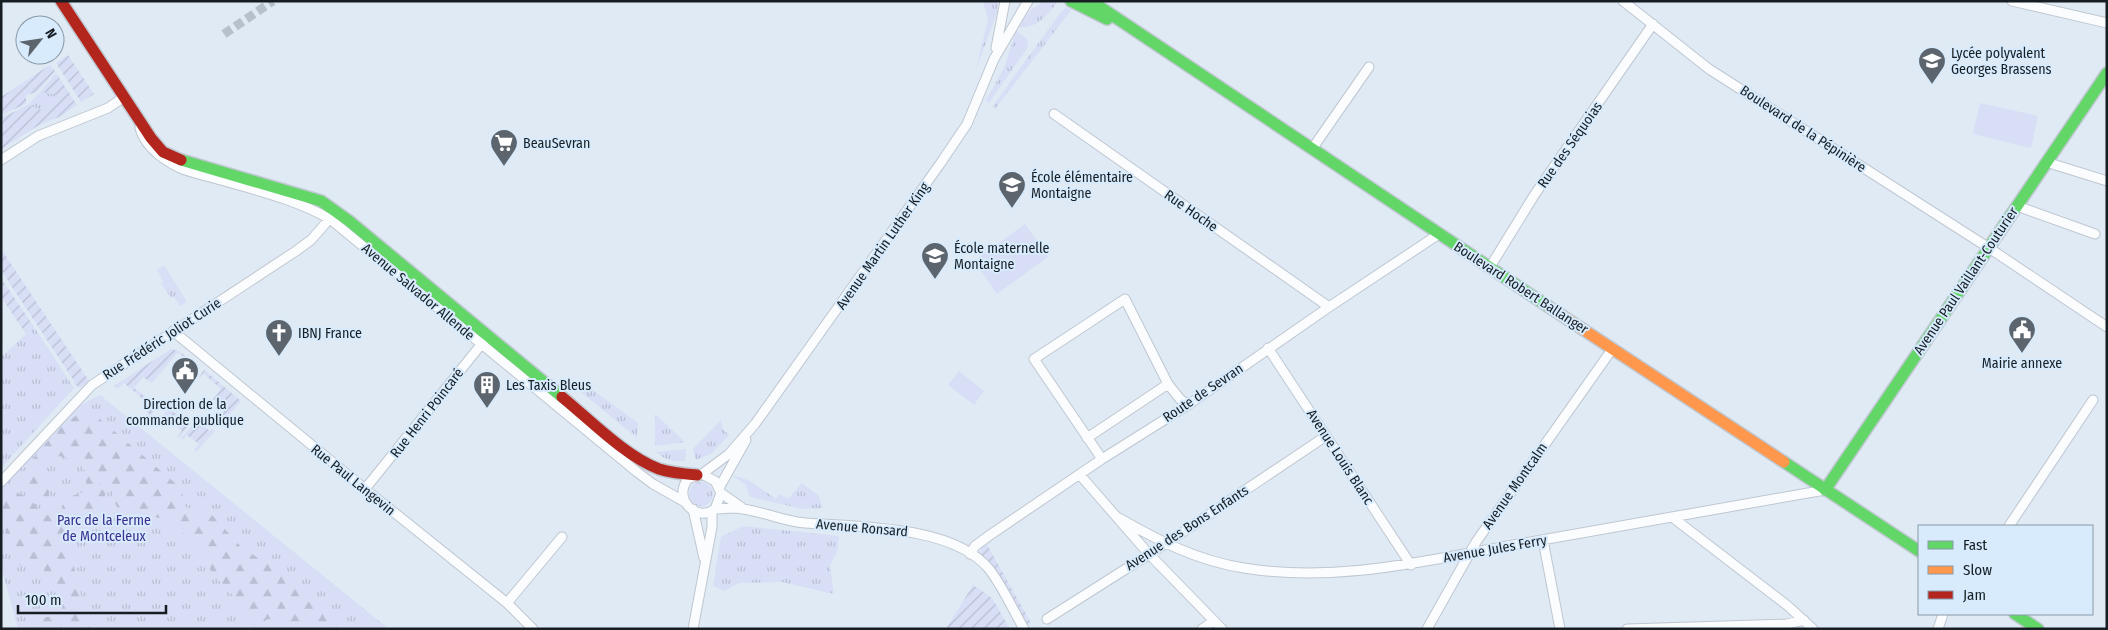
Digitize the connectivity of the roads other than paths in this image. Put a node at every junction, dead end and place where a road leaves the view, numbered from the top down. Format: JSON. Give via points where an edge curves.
{"nodes":[{"id":1,"x":61,"y":1,"type":"edge"},
{"id":2,"x":1005,"y":1,"type":"edge"},
{"id":3,"x":1028,"y":1,"type":"edge"},
{"id":4,"x":1071,"y":1,"type":"edge"},
{"id":5,"x":1091,"y":1,"type":"edge"},
{"id":6,"x":1623,"y":1,"type":"edge"},
{"id":7,"x":2012,"y":1,"type":"edge"},
{"id":8,"x":2107,"y":23,"type":"edge"},
{"id":9,"x":1123,"y":24,"type":"junction"},
{"id":10,"x":1653,"y":24,"type":"junction"},
{"id":11,"x":994,"y":59,"type":"junction"},
{"id":12,"x":1369,"y":66,"type":"dead end"},
{"id":13,"x":2107,"y":72,"type":"edge"},
{"id":14,"x":124,"y":98,"type":"junction"},
{"id":15,"x":1054,"y":114,"type":"dead end"},
{"id":16,"x":1312,"y":149,"type":"junction"},
{"id":17,"x":1,"y":160,"type":"edge"},
{"id":18,"x":2046,"y":162,"type":"junction"},
{"id":19,"x":2107,"y":181,"type":"edge"},
{"id":20,"x":2017,"y":206,"type":"junction"},
{"id":21,"x":333,"y":215,"type":"junction"},
{"id":22,"x":1439,"y":234,"type":"junction"},
{"id":23,"x":2096,"y":234,"type":"dead end"},
{"id":24,"x":1989,"y":248,"type":"junction"},
{"id":25,"x":1490,"y":268,"type":"junction"},
{"id":26,"x":1328,"y":307,"type":"junction"},
{"id":27,"x":2107,"y":327,"type":"edge"},
{"id":28,"x":173,"y":331,"type":"junction"},
{"id":29,"x":485,"y":340,"type":"junction"},
{"id":30,"x":1268,"y":348,"type":"junction"},
{"id":31,"x":1613,"y":348,"type":"junction"},
{"id":32,"x":1168,"y":384,"type":"junction"},
{"id":33,"x":2093,"y":400,"type":"dead end"},
{"id":34,"x":1188,"y":405,"type":"junction"},
{"id":35,"x":755,"y":424,"type":"junction"},
{"id":36,"x":1326,"y":436,"type":"junction"},
{"id":37,"x":1087,"y":438,"type":"junction"},
{"id":38,"x":1102,"y":460,"type":"junction"},
{"id":39,"x":700,"y":474,"type":"junction"},
{"id":40,"x":1080,"y":474,"type":"junction"},
{"id":41,"x":1,"y":482,"type":"edge"},
{"id":42,"x":365,"y":490,"type":"junction"},
{"id":43,"x":720,"y":490,"type":"junction"},
{"id":44,"x":1825,"y":490,"type":"junction"},
{"id":45,"x":685,"y":502,"type":"junction"},
{"id":46,"x":693,"y":509,"type":"junction"},
{"id":47,"x":714,"y":510,"type":"junction"},
{"id":48,"x":748,"y":511,"type":"junction"},
{"id":49,"x":1672,"y":517,"type":"junction"},
{"id":50,"x":1119,"y":518,"type":"junction"},
{"id":51,"x":2010,"y":525,"type":"edge"},
{"id":52,"x":562,"y":537,"type":"dead end"},
{"id":53,"x":1543,"y":540,"type":"junction"},
{"id":54,"x":1165,"y":544,"type":"junction"},
{"id":55,"x":1918,"y":550,"type":"edge"},
{"id":56,"x":1148,"y":553,"type":"junction"},
{"id":57,"x":1468,"y":553,"type":"junction"},
{"id":58,"x":970,"y":554,"type":"junction"},
{"id":59,"x":705,"y":561,"type":"junction"},
{"id":60,"x":1411,"y":565,"type":"junction"},
{"id":61,"x":507,"y":603,"type":"junction"},
{"id":62,"x":1943,"y":615,"type":"edge"},
{"id":63,"x":2017,"y":615,"type":"edge"},
{"id":64,"x":1047,"y":619,"type":"dead end"},
{"id":65,"x":1804,"y":620,"type":"junction"},
{"id":66,"x":1214,"y":621,"type":"junction"},
{"id":67,"x":533,"y":629,"type":"edge"},
{"id":68,"x":693,"y":629,"type":"edge"},
{"id":69,"x":1024,"y":629,"type":"edge"},
{"id":70,"x":1202,"y":629,"type":"edge"},
{"id":71,"x":1222,"y":629,"type":"edge"},
{"id":72,"x":1427,"y":629,"type":"edge"},
{"id":73,"x":1560,"y":629,"type":"edge"},
{"id":74,"x":1627,"y":629,"type":"edge"},
{"id":75,"x":1813,"y":629,"type":"edge"},
{"id":76,"x":1938,"y":629,"type":"edge"},
{"id":77,"x":2038,"y":629,"type":"edge"}],
"edges":[{"from":1,"to":14,"type":"street","name":"Avenue Salvador Allende"},
{"from":2,"to":11,"type":"street","name":"Avenue Martin Luther King"},
{"from":3,"to":11,"type":"street","name":"Avenue Martin Luther King"},
{"from":4,"to":9,"type":"street","name":"Boulevard Robert Ballanger"},
{"from":5,"to":9,"type":"street","name":"Boulevard Robert Ballanger"},
{"from":6,"to":10,"type":"street","name":"Boulevard de la Pépinière"},
{"from":7,"to":8,"type":"street"},
{"from":9,"to":16,"type":"street","name":"Boulevard Robert Ballanger"},
{"from":10,"to":24,"type":"street","name":"Boulevard de la Pépinière","via":[[1709,69]]},
{"from":10,"to":25,"type":"street","name":"Rue des Séquoias","via":[[1535,194]]},
{"from":11,"to":35,"type":"street","name":"Avenue Martin Luther King","via":[[967,124]]},
{"from":12,"to":16,"type":"street"},
{"from":13,"to":18,"type":"street","name":"Avenue Paul Vaillant-Couturier"},
{"from":14,"to":17,"type":"street","via":[[108,108],[38,136]]},
{"from":14,"to":21,"type":"street","name":"Avenue Salvador Allende","via":[[163,152],[187,163],[320,201]]},
{"from":15,"to":26,"type":"street","name":"Rue Hoche"},
{"from":16,"to":22,"type":"street","name":"Boulevard Robert Ballanger"},
{"from":18,"to":19,"type":"street"},
{"from":18,"to":20,"type":"street","name":"Avenue Paul Vaillant-Couturier"},
{"from":20,"to":23,"type":"street"},
{"from":20,"to":24,"type":"street","name":"Avenue Paul Vaillant-Couturier"},
{"from":21,"to":28,"type":"street","name":"Rue Frédéric Joliot Curie","via":[[296,252]]},
{"from":21,"to":29,"type":"street","name":"Avenue Salvador Allende"},
{"from":22,"to":25,"type":"street","name":"Boulevard Robert Ballanger"},
{"from":22,"to":26,"type":"street","name":"Route de Sevran"},
{"from":24,"to":27,"type":"street","name":"Boulevard de la Pépinière"},
{"from":24,"to":44,"type":"street","name":"Avenue Paul Vaillant-Couturier"},
{"from":25,"to":31,"type":"street","name":"Boulevard Robert Ballanger"},
{"from":26,"to":30,"type":"street","name":"Route de Sevran"},
{"from":28,"to":41,"type":"street","name":"Rue Frédéric Joliot Curie","via":[[92,385]]},
{"from":28,"to":42,"type":"street","name":"Rue Paul Langevin"},
{"from":29,"to":39,"type":"street","name":"Avenue Salvador Allende","via":[[651,468]]},
{"from":29,"to":42,"type":"street","name":"Rue Henri Poincaré"},
{"from":29,"to":45,"type":"street","name":"Avenue Salvador Allende","via":[[637,472]]},
{"from":30,"to":34,"type":"street","name":"Route de Sevran"},
{"from":30,"to":36,"type":"street","name":"Avenue Louis Blanc"},
{"from":31,"to":44,"type":"street","name":"Boulevard Robert Ballanger"},
{"from":31,"to":57,"type":"street","name":"Avenue Montcalm"},
{"from":32,"to":34,"type":"street"},
{"from":32,"to":37,"type":"street"},
{"from":32,"to":37,"type":"street","via":[[1125,300],[1034,359]]},
{"from":33,"to":51,"type":"street"},
{"from":34,"to":38,"type":"street","name":"Route de Sevran"},
{"from":35,"to":39,"type":"street","name":"Avenue Martin Luther King","via":[[729,454]]},
{"from":35,"to":43,"type":"street","name":"Avenue Martin Luther King"},
{"from":36,"to":54,"type":"street","name":"Avenue des Bons Enfants"},
{"from":36,"to":60,"type":"street","name":"Avenue Louis Blanc"},
{"from":37,"to":38,"type":"street"},
{"from":38,"to":40,"type":"street","name":"Route de Sevran"},
{"from":39,"to":43,"type":"street","via":[[715,481]]},
{"from":39,"to":45,"type":"street","via":[[684,484]]},
{"from":40,"to":50,"type":"street"},
{"from":40,"to":58,"type":"street","name":"Route de Sevran","via":[[975,546]]},
{"from":42,"to":61,"type":"street","name":"Rue Paul Langevin"},
{"from":43,"to":47,"type":"street"},
{"from":43,"to":48,"type":"street","name":"Avenue Ronsard","via":[[733,503]]},
{"from":44,"to":49,"type":"street","name":"Avenue Jules Ferry"},
{"from":44,"to":55,"type":"street","name":"Boulevard Robert Ballanger"},
{"from":45,"to":46,"type":"street"},
{"from":46,"to":47,"type":"street","via":[[701,513]]},
{"from":46,"to":59,"type":"street"},
{"from":47,"to":48,"type":"street","name":"Avenue Ronsard","via":[[733,508]]},
{"from":47,"to":59,"type":"street"},
{"from":48,"to":58,"type":"street","name":"Avenue Ronsard","via":[[802,523],[907,531]]},
{"from":49,"to":53,"type":"street","name":"Avenue Jules Ferry"},
{"from":49,"to":65,"type":"street"},
{"from":50,"to":54,"type":"street","name":"Avenue Jules Ferry"},
{"from":50,"to":56,"type":"street"},
{"from":52,"to":61,"type":"street"},
{"from":53,"to":57,"type":"street","name":"Avenue Jules Ferry"},
{"from":53,"to":73,"type":"street"},
{"from":54,"to":56,"type":"street","name":"Avenue des Bons Enfants"},
{"from":54,"to":60,"type":"street","name":"Avenue Jules Ferry","via":[[1205,559],[1289,574],[1336,574]]},
{"from":56,"to":64,"type":"street","name":"Avenue des Bons Enfants"},
{"from":56,"to":66,"type":"street"},
{"from":57,"to":60,"type":"street","name":"Avenue Jules Ferry"},
{"from":57,"to":72,"type":"street","name":"Avenue Montcalm"},
{"from":58,"to":69,"type":"street","name":"Avenue Ronsard","via":[[988,568]]},
{"from":59,"to":68,"type":"street"},
{"from":61,"to":67,"type":"street","name":"Rue Paul Langevin"},
{"from":62,"to":76,"type":"street"},
{"from":63,"to":77,"type":"street"},
{"from":65,"to":74,"type":"street","via":[[1788,624]]},
{"from":65,"to":75,"type":"street"},
{"from":66,"to":70,"type":"street"},
{"from":66,"to":71,"type":"street"}]}
